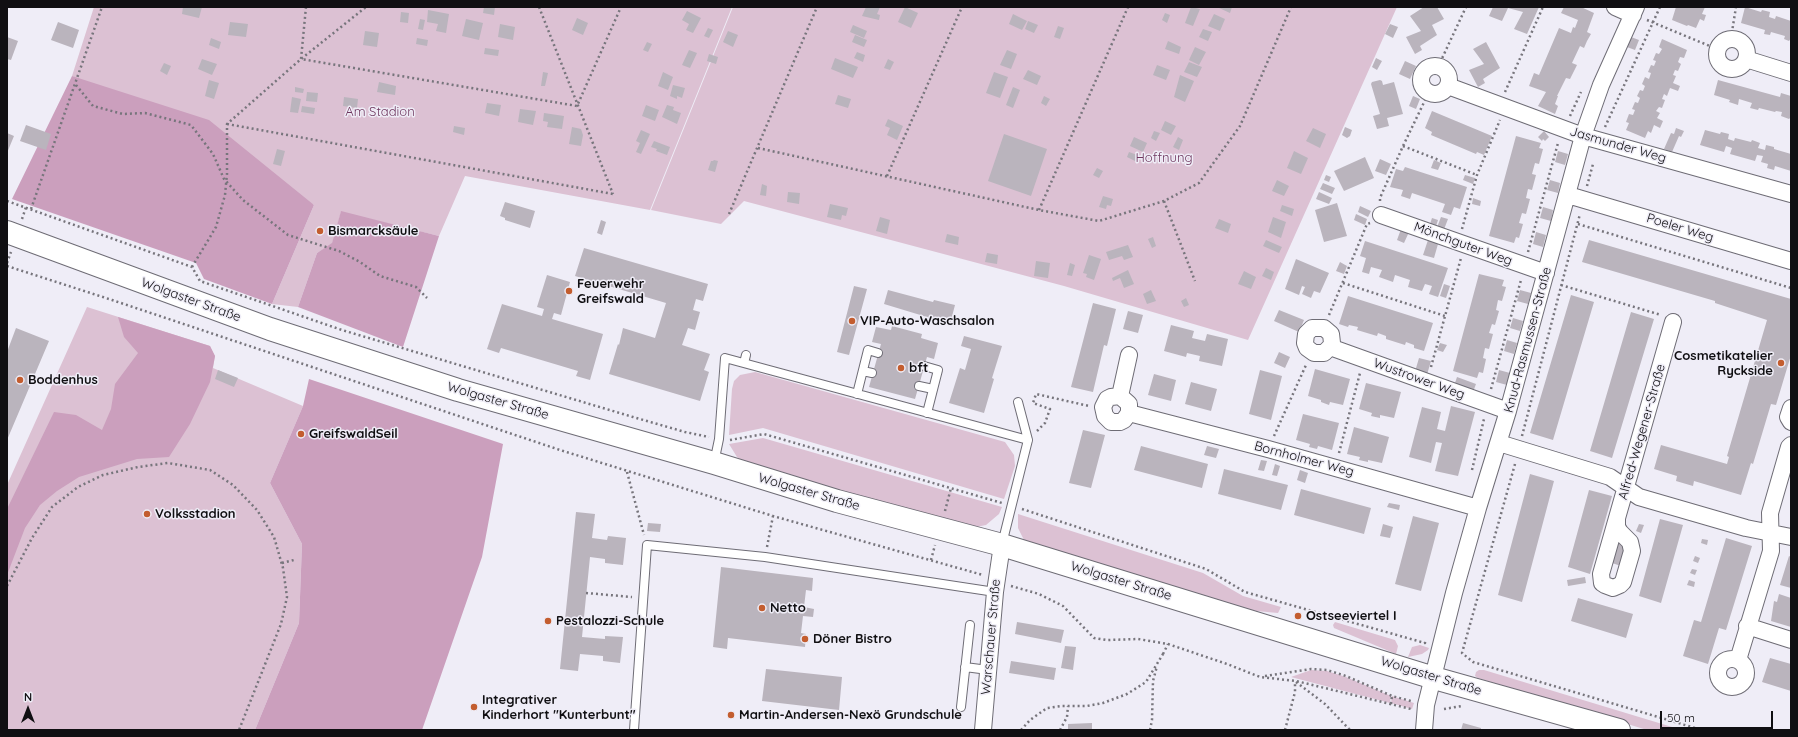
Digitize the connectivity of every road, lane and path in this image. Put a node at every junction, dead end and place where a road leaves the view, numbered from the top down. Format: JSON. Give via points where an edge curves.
{"nodes":[{"id":1,"x":102,"y":7,"type":"edge"},
{"id":2,"x":306,"y":7,"type":"edge"},
{"id":3,"x":366,"y":7,"type":"edge"},
{"id":4,"x":539,"y":7,"type":"edge"},
{"id":5,"x":621,"y":7,"type":"edge"},
{"id":6,"x":817,"y":7,"type":"edge"},
{"id":7,"x":962,"y":7,"type":"edge"},
{"id":8,"x":1128,"y":7,"type":"edge"},
{"id":9,"x":1291,"y":7,"type":"edge"},
{"id":10,"x":1466,"y":7,"type":"edge"},
{"id":11,"x":1543,"y":7,"type":"edge"},
{"id":12,"x":1615,"y":7,"type":"edge"},
{"id":13,"x":1660,"y":7,"type":"edge"},
{"id":14,"x":1736,"y":7,"type":"edge"},
{"id":15,"x":1634,"y":11,"type":"edge"},
{"id":16,"x":1653,"y":22,"type":"junction"},
{"id":17,"x":1731,"y":38,"type":"junction"},
{"id":18,"x":1717,"y":49,"type":"junction"},
{"id":19,"x":301,"y":59,"type":"junction"},
{"id":20,"x":1746,"y":59,"type":"junction"},
{"id":21,"x":1438,"y":67,"type":"junction"},
{"id":22,"x":1791,"y":73,"type":"edge"},
{"id":23,"x":76,"y":85,"type":"junction"},
{"id":24,"x":1448,"y":86,"type":"junction"},
{"id":25,"x":1583,"y":86,"type":"dead end"},
{"id":26,"x":577,"y":106,"type":"junction"},
{"id":27,"x":1503,"y":106,"type":"junction"},
{"id":28,"x":227,"y":124,"type":"junction"},
{"id":29,"x":1564,"y":129,"type":"junction"},
{"id":30,"x":1583,"y":136,"type":"junction"},
{"id":31,"x":1599,"y":140,"type":"junction"},
{"id":32,"x":1403,"y":146,"type":"dead end"},
{"id":33,"x":758,"y":148,"type":"junction"},
{"id":34,"x":1477,"y":175,"type":"junction"},
{"id":35,"x":887,"y":176,"type":"junction"},
{"id":36,"x":226,"y":181,"type":"junction"},
{"id":37,"x":1791,"y":194,"type":"edge"},
{"id":38,"x":1568,"y":195,"type":"junction"},
{"id":39,"x":1584,"y":199,"type":"junction"},
{"id":40,"x":1164,"y":201,"type":"junction"},
{"id":41,"x":31,"y":209,"type":"dead end"},
{"id":42,"x":1038,"y":210,"type":"junction"},
{"id":43,"x":729,"y":214,"type":"dead end"},
{"id":44,"x":1381,"y":215,"type":"dead end"},
{"id":45,"x":1578,"y":224,"type":"junction"},
{"id":46,"x":7,"y":232,"type":"edge"},
{"id":47,"x":1461,"y":243,"type":"junction"},
{"id":48,"x":1791,"y":261,"type":"edge"},
{"id":49,"x":7,"y":266,"type":"edge"},
{"id":50,"x":1524,"y":266,"type":"junction"},
{"id":51,"x":192,"y":268,"type":"dead end"},
{"id":52,"x":1546,"y":273,"type":"junction"},
{"id":53,"x":1195,"y":281,"type":"dead end"},
{"id":54,"x":1342,"y":283,"type":"dead end"},
{"id":55,"x":1561,"y":285,"type":"junction"},
{"id":56,"x":1791,"y":288,"type":"edge"},
{"id":57,"x":427,"y":298,"type":"dead end"},
{"id":58,"x":1445,"y":316,"type":"junction"},
{"id":59,"x":1673,"y":322,"type":"joint"},
{"id":60,"x":1330,"y":347,"type":"junction"},
{"id":61,"x":1312,"y":352,"type":"junction"},
{"id":62,"x":878,"y":353,"type":"dead end"},
{"id":63,"x":1129,"y":355,"type":"dead end"},
{"id":64,"x":1364,"y":359,"type":"junction"},
{"id":65,"x":924,"y":366,"type":"dead end"},
{"id":66,"x":863,"y":371,"type":"junction"},
{"id":67,"x":872,"y":373,"type":"dead end"},
{"id":68,"x":1427,"y":382,"type":"junction"},
{"id":69,"x":919,"y":386,"type":"dead end"},
{"id":70,"x":933,"y":389,"type":"junction"},
{"id":71,"x":857,"y":394,"type":"junction"},
{"id":72,"x":1120,"y":396,"type":"junction"},
{"id":73,"x":1018,"y":402,"type":"dead end"},
{"id":74,"x":1487,"y":403,"type":"junction"},
{"id":75,"x":1791,"y":408,"type":"edge"},
{"id":76,"x":1103,"y":409,"type":"junction"},
{"id":77,"x":1508,"y":411,"type":"junction"},
{"id":78,"x":927,"y":413,"type":"junction"},
{"id":79,"x":1129,"y":413,"type":"junction"},
{"id":80,"x":1791,"y":422,"type":"edge"},
{"id":81,"x":1028,"y":440,"type":"junction"},
{"id":82,"x":1479,"y":440,"type":"dead end"},
{"id":83,"x":1499,"y":443,"type":"junction"},
{"id":84,"x":1791,"y":445,"type":"edge"},
{"id":85,"x":1268,"y":449,"type":"junction"},
{"id":86,"x":1519,"y":449,"type":"junction"},
{"id":87,"x":714,"y":464,"type":"junction"},
{"id":88,"x":1335,"y":468,"type":"junction"},
{"id":89,"x":627,"y":471,"type":"junction"},
{"id":90,"x":952,"y":488,"type":"dead end"},
{"id":91,"x":1626,"y":488,"type":"junction"},
{"id":92,"x":1478,"y":508,"type":"junction"},
{"id":93,"x":944,"y":515,"type":"dead end"},
{"id":94,"x":773,"y":516,"type":"junction"},
{"id":95,"x":1617,"y":519,"type":"dead end"},
{"id":96,"x":1770,"y":533,"type":"junction"},
{"id":97,"x":1791,"y":537,"type":"edge"},
{"id":98,"x":936,"y":542,"type":"dead end"},
{"id":99,"x":647,"y":545,"type":"junction"},
{"id":100,"x":1002,"y":545,"type":"junction"},
{"id":101,"x":765,"y":557,"type":"junction"},
{"id":102,"x":294,"y":560,"type":"dead end"},
{"id":103,"x":931,"y":560,"type":"junction"},
{"id":104,"x":282,"y":563,"type":"junction"},
{"id":105,"x":996,"y":585,"type":"junction"},
{"id":106,"x":7,"y":586,"type":"edge"},
{"id":107,"x":586,"y":593,"type":"dead end"},
{"id":108,"x":643,"y":597,"type":"junction"},
{"id":109,"x":970,"y":626,"type":"dead end"},
{"id":110,"x":1747,"y":626,"type":"junction"},
{"id":111,"x":1791,"y":640,"type":"edge"},
{"id":112,"x":1168,"y":644,"type":"junction"},
{"id":113,"x":1163,"y":654,"type":"junction"},
{"id":114,"x":1738,"y":660,"type":"dead end"},
{"id":115,"x":965,"y":667,"type":"junction"},
{"id":116,"x":988,"y":670,"type":"junction"},
{"id":117,"x":1260,"y":677,"type":"junction"},
{"id":118,"x":1434,"y":678,"type":"junction"},
{"id":119,"x":1296,"y":681,"type":"junction"},
{"id":120,"x":1392,"y":696,"type":"junction"},
{"id":121,"x":1415,"y":702,"type":"dead end"},
{"id":122,"x":1391,"y":704,"type":"junction"},
{"id":123,"x":1068,"y":706,"type":"junction"},
{"id":124,"x":961,"y":707,"type":"dead end"},
{"id":125,"x":1466,"y":707,"type":"dead end"},
{"id":126,"x":1444,"y":709,"type":"dead end"},
{"id":127,"x":1413,"y":710,"type":"dead end"},
{"id":128,"x":239,"y":730,"type":"edge"},
{"id":129,"x":634,"y":730,"type":"edge"},
{"id":130,"x":983,"y":730,"type":"edge"},
{"id":131,"x":1021,"y":730,"type":"edge"},
{"id":132,"x":1060,"y":730,"type":"edge"},
{"id":133,"x":1150,"y":730,"type":"edge"},
{"id":134,"x":1285,"y":730,"type":"edge"},
{"id":135,"x":1350,"y":730,"type":"edge"},
{"id":136,"x":1424,"y":730,"type":"edge"},
{"id":137,"x":1619,"y":730,"type":"edge"},
{"id":138,"x":1702,"y":730,"type":"edge"}],
"edges":[{"from":1,"to":23,"type":"path"},
{"from":2,"to":19,"type":"path"},
{"from":3,"to":19,"type":"path"},
{"from":4,"to":26,"type":"path"},
{"from":5,"to":26,"type":"path"},
{"from":6,"to":33,"type":"path"},
{"from":7,"to":35,"type":"path"},
{"from":8,"to":42,"type":"path"},
{"from":9,"to":40,"type":"path","via":[[1240,126],[1199,183]]},
{"from":10,"to":21,"type":"path"},
{"from":11,"to":27,"type":"path"},
{"from":12,"to":15,"type":"street"},
{"from":13,"to":16,"type":"path"},
{"from":14,"to":17,"type":"path"},
{"from":15,"to":16,"type":"path"},
{"from":15,"to":30,"type":"street","name":"Knud-Rasmussen-Straße","via":[[1601,85]]},
{"from":16,"to":18,"type":"path"},
{"from":16,"to":31,"type":"path"},
{"from":17,"to":18,"type":"street","via":[[1724,40]]},
{"from":17,"to":20,"type":"street","via":[[1744,44]]},
{"from":18,"to":20,"type":"street","via":[[1717,58],[1726,68],[1736,69]]},
{"from":19,"to":26,"type":"path"},
{"from":19,"to":28,"type":"path"},
{"from":20,"to":22,"type":"street"},
{"from":21,"to":24,"type":"street","via":[[1447,73]]},
{"from":21,"to":24,"type":"street","via":[[1432,67],[1425,72],[1422,80],[1424,89],[1437,94]]},
{"from":23,"to":36,"type":"path","via":[[93,106],[123,114],[145,113],[191,125],[213,154]]},
{"from":23,"to":41,"type":"path"},
{"from":24,"to":27,"type":"street","name":"Jasmunder Weg"},
{"from":25,"to":29,"type":"path"},
{"from":26,"to":28,"type":"path","via":[[613,194]]},
{"from":27,"to":29,"type":"street","name":"Jasmunder Weg"},
{"from":27,"to":34,"type":"path"},
{"from":28,"to":36,"type":"path"},
{"from":29,"to":30,"type":"street","name":"Jasmunder Weg"},
{"from":29,"to":50,"type":"path","via":[[1559,138]]},
{"from":30,"to":31,"type":"street","name":"Jasmunder Weg"},
{"from":30,"to":38,"type":"street","name":"Knud-Rasmussen-Straße"},
{"from":31,"to":37,"type":"street","name":"Jasmunder Weg"},
{"from":31,"to":39,"type":"path"},
{"from":32,"to":34,"type":"path"},
{"from":33,"to":35,"type":"path"},
{"from":33,"to":43,"type":"path"},
{"from":34,"to":47,"type":"path"},
{"from":35,"to":42,"type":"path"},
{"from":36,"to":51,"type":"path","via":[[216,227]]},
{"from":36,"to":57,"type":"path","via":[[243,200],[288,235],[339,251],[380,276],[416,287]]},
{"from":38,"to":39,"type":"street","name":"Poeler Weg"},
{"from":38,"to":52,"type":"street","name":"Knud-Rasmussen-Straße"},
{"from":39,"to":45,"type":"path"},
{"from":39,"to":48,"type":"street","name":"Poeler Weg"},
{"from":40,"to":42,"type":"path","via":[[1099,221]]},
{"from":40,"to":53,"type":"path"},
{"from":44,"to":47,"type":"street","name":"Mönchguter Weg"},
{"from":45,"to":55,"type":"path"},
{"from":45,"to":56,"type":"path"},
{"from":46,"to":87,"type":"main road","name":"Wolgaster Straße","via":[[277,332],[458,390]]},
{"from":47,"to":50,"type":"street","name":"Mönchguter Weg"},
{"from":47,"to":58,"type":"path"},
{"from":49,"to":89,"type":"path"},
{"from":50,"to":52,"type":"street","name":"Mönchguter Weg"},
{"from":50,"to":74,"type":"path"},
{"from":52,"to":77,"type":"street","name":"Knud-Rasmussen-Straße"},
{"from":54,"to":58,"type":"path"},
{"from":55,"to":59,"type":"path","via":[[1667,317]]},
{"from":55,"to":86,"type":"path"},
{"from":58,"to":68,"type":"path"},
{"from":59,"to":91,"type":"street","name":"Alfred-Wegener-Straße"},
{"from":60,"to":61,"type":"street","via":[[1324,353]]},
{"from":60,"to":61,"type":"street","via":[[1331,334],[1324,328],[1316,327],[1309,331],[1305,339],[1307,348]]},
{"from":60,"to":64,"type":"street","name":"Wustrower Weg"},
{"from":61,"to":85,"type":"path"},
{"from":62,"to":66,"type":"lane","via":[[868,350]]},
{"from":63,"to":72,"type":"street"},
{"from":64,"to":68,"type":"street","name":"Wustrower Weg"},
{"from":64,"to":88,"type":"path"},
{"from":65,"to":70,"type":"lane","via":[[938,370]]},
{"from":66,"to":67,"type":"lane"},
{"from":66,"to":71,"type":"lane"},
{"from":68,"to":74,"type":"street","name":"Wustrower Weg"},
{"from":69,"to":70,"type":"lane"},
{"from":70,"to":78,"type":"lane"},
{"from":71,"to":78,"type":"lane"},
{"from":71,"to":87,"type":"lane","via":[[745,359],[725,358],[719,439]]},
{"from":72,"to":76,"type":"street","via":[[1107,399]]},
{"from":72,"to":79,"type":"street","via":[[1129,404]]},
{"from":73,"to":81,"type":"lane"},
{"from":74,"to":77,"type":"street","name":"Wustrower Weg"},
{"from":74,"to":82,"type":"path"},
{"from":75,"to":80,"type":"street","via":[[1788,417]]},
{"from":76,"to":79,"type":"street","via":[[1104,416],[1116,423],[1124,420]]},
{"from":76,"to":81,"type":"path","via":[[1036,394],[1033,404],[1050,409],[1045,423]]},
{"from":77,"to":83,"type":"street","name":"Knud-Rasmussen-Straße"},
{"from":78,"to":81,"type":"lane"},
{"from":79,"to":85,"type":"street","name":"Bornholmer Weg"},
{"from":81,"to":100,"type":"lane"},
{"from":83,"to":86,"type":"street"},
{"from":83,"to":92,"type":"street","name":"Knud-Rasmussen-Straße"},
{"from":84,"to":96,"type":"street","via":[[1770,513]]},
{"from":85,"to":88,"type":"street","name":"Bornholmer Weg"},
{"from":86,"to":91,"type":"street","via":[[1610,477]]},
{"from":86,"to":138,"type":"path","via":[[1462,654],[1473,662]]},
{"from":87,"to":100,"type":"main road","name":"Wolgaster Straße","via":[[838,501]]},
{"from":88,"to":92,"type":"street","name":"Bornholmer Weg"},
{"from":89,"to":94,"type":"path"},
{"from":89,"to":99,"type":"path"},
{"from":90,"to":93,"type":"path"},
{"from":91,"to":95,"type":"street","name":"Alfred-Wegener-Straße"},
{"from":91,"to":96,"type":"street","via":[[1639,496]]},
{"from":92,"to":118,"type":"street","name":"Knud-Rasmussen-Straße"},
{"from":94,"to":101,"type":"path"},
{"from":94,"to":103,"type":"path"},
{"from":96,"to":97,"type":"street"},
{"from":96,"to":110,"type":"street","via":[[1770,551]]},
{"from":98,"to":103,"type":"path"},
{"from":99,"to":101,"type":"lane"},
{"from":99,"to":108,"type":"lane"},
{"from":100,"to":105,"type":"street","name":"Warschauer Straße"},
{"from":100,"to":118,"type":"main road","name":"Wolgaster Straße"},
{"from":101,"to":105,"type":"lane"},
{"from":102,"to":104,"type":"path"},
{"from":103,"to":105,"type":"path"},
{"from":104,"to":106,"type":"path","via":[[274,537],[257,510],[233,485],[210,470],[168,464],[138,467],[103,475],[78,488],[52,507],[32,538]]},
{"from":104,"to":128,"type":"path","via":[[286,597],[281,624]]},
{"from":105,"to":112,"type":"path","via":[[1006,584],[1039,594],[1063,606],[1094,638],[1138,639]]},
{"from":105,"to":116,"type":"street","name":"Warschauer Straße"},
{"from":107,"to":108,"type":"path"},
{"from":108,"to":129,"type":"lane"},
{"from":109,"to":115,"type":"lane"},
{"from":110,"to":111,"type":"street"},
{"from":110,"to":114,"type":"street"},
{"from":112,"to":113,"type":"path"},
{"from":112,"to":117,"type":"path"},
{"from":113,"to":123,"type":"path","via":[[1146,682],[1127,694],[1098,704]]},
{"from":113,"to":133,"type":"path","via":[[1155,672]]},
{"from":115,"to":116,"type":"lane"},
{"from":115,"to":124,"type":"lane"},
{"from":116,"to":130,"type":"street","name":"Warschauer Straße"},
{"from":117,"to":119,"type":"path"},
{"from":117,"to":120,"type":"path","via":[[1311,669],[1327,670]]},
{"from":118,"to":136,"type":"street","name":"Knud-Rasmussen-Straße","via":[[1426,705]]},
{"from":118,"to":137,"type":"main road","name":"Wolgaster Straße"},
{"from":119,"to":122,"type":"path"},
{"from":119,"to":134,"type":"path"},
{"from":119,"to":135,"type":"path","via":[[1326,704]]},
{"from":120,"to":121,"type":"path"},
{"from":120,"to":122,"type":"path"},
{"from":122,"to":127,"type":"path"},
{"from":123,"to":131,"type":"path","via":[[1054,706],[1041,711]]},
{"from":123,"to":132,"type":"path","via":[[1067,717]]},
{"from":125,"to":126,"type":"path"}]}
